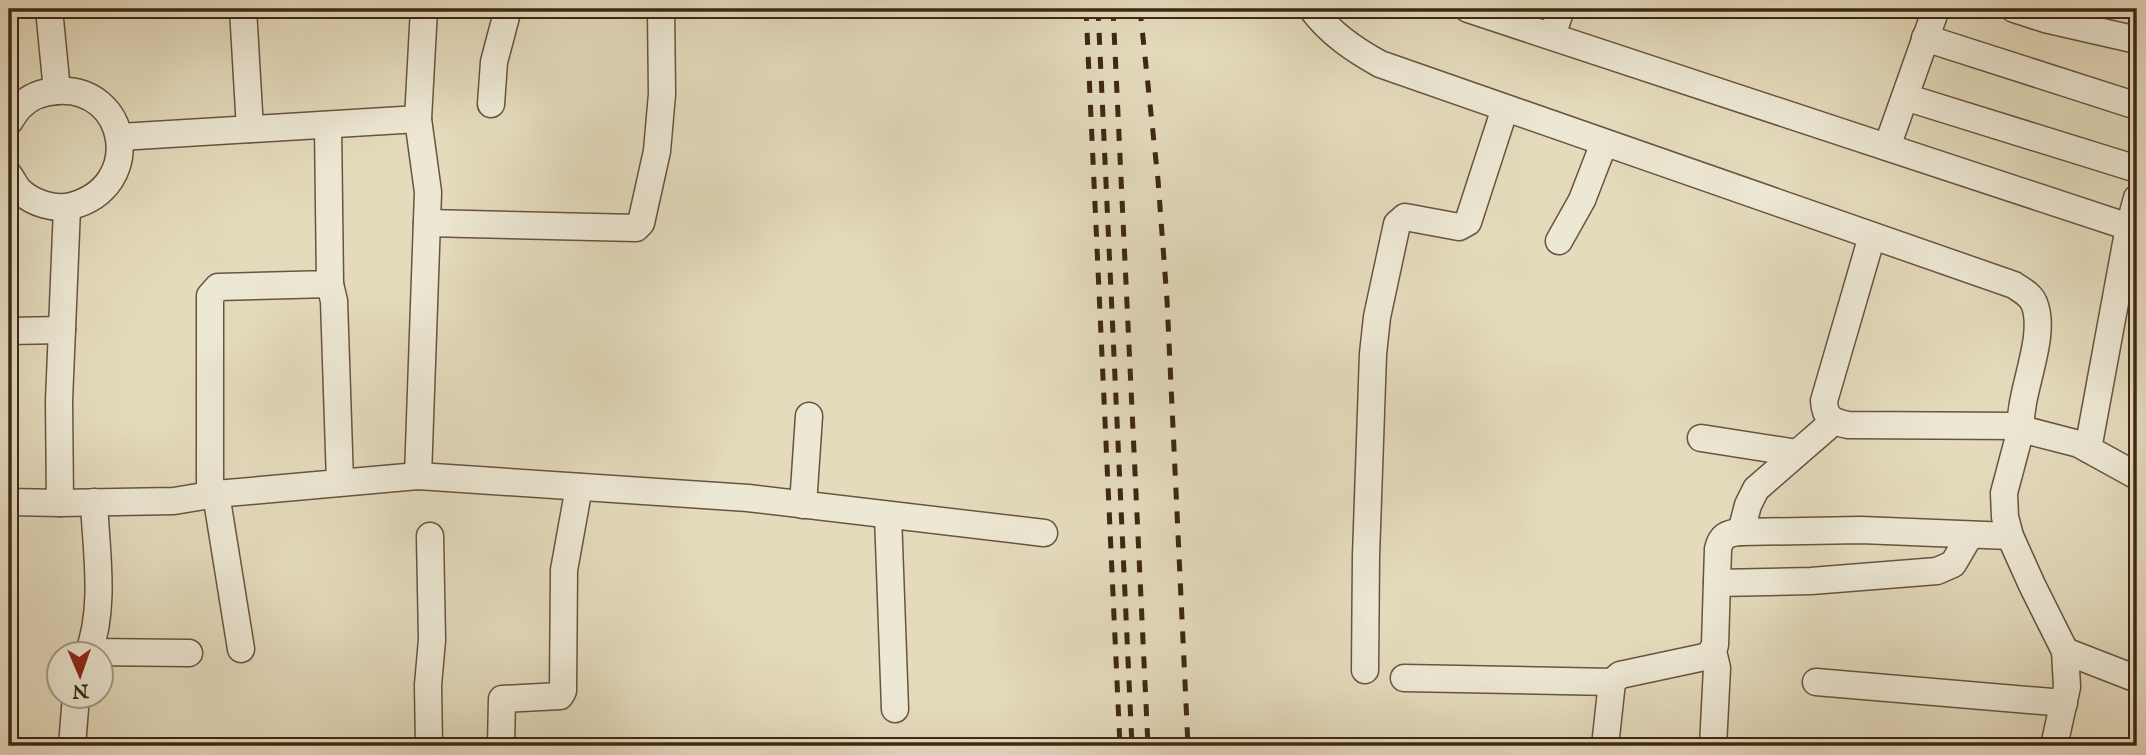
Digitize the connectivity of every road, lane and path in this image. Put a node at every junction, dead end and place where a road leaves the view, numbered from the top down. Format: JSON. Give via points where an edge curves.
{"nodes":[{"id":1,"x":49,"y":9,"type":"edge"},
{"id":2,"x":243,"y":9,"type":"edge"},
{"id":3,"x":424,"y":9,"type":"edge"},
{"id":4,"x":508,"y":9,"type":"edge"},
{"id":5,"x":661,"y":9,"type":"edge"},
{"id":6,"x":1312,"y":9,"type":"edge"},
{"id":7,"x":1561,"y":9,"type":"edge"},
{"id":8,"x":1936,"y":9,"type":"edge"},
{"id":9,"x":2014,"y":9,"type":"edge"},
{"id":10,"x":1485,"y":11,"type":"edge"},
{"id":11,"x":1552,"y":36,"type":"junction"},
{"id":12,"x":1925,"y":38,"type":"junction"},
{"id":13,"x":2137,"y":40,"type":"edge"},
{"id":14,"x":57,"y":91,"type":"junction"},
{"id":15,"x":1905,"y":97,"type":"junction"},
{"id":16,"x":491,"y":104,"type":"dead end"},
{"id":17,"x":2137,"y":106,"type":"edge"},
{"id":18,"x":1505,"y":108,"type":"junction"},
{"id":19,"x":418,"y":120,"type":"junction"},
{"id":20,"x":9,"y":122,"type":"edge"},
{"id":21,"x":328,"y":125,"type":"junction"},
{"id":22,"x":250,"y":130,"type":"junction"},
{"id":23,"x":120,"y":137,"type":"junction"},
{"id":24,"x":1604,"y":143,"type":"junction"},
{"id":25,"x":1887,"y":147,"type":"junction"},
{"id":26,"x":2137,"y":169,"type":"edge"},
{"id":27,"x":9,"y":175,"type":"edge"},
{"id":28,"x":2137,"y":198,"type":"edge"},
{"id":29,"x":67,"y":208,"type":"junction"},
{"id":30,"x":427,"y":223,"type":"junction"},
{"id":31,"x":2129,"y":227,"type":"junction"},
{"id":32,"x":1872,"y":236,"type":"junction"},
{"id":33,"x":1559,"y":242,"type":"dead end"},
{"id":34,"x":330,"y":284,"type":"junction"},
{"id":35,"x":62,"y":330,"type":"junction"},
{"id":36,"x":9,"y":331,"type":"edge"},
{"id":37,"x":809,"y":416,"type":"dead end"},
{"id":38,"x":1833,"y":422,"type":"junction"},
{"id":39,"x":2021,"y":427,"type":"junction"},
{"id":40,"x":1701,"y":438,"type":"dead end"},
{"id":41,"x":2088,"y":449,"type":"junction"},
{"id":42,"x":1797,"y":453,"type":"junction"},
{"id":43,"x":418,"y":476,"type":"junction"},
{"id":44,"x":2137,"y":476,"type":"edge"},
{"id":45,"x":340,"y":482,"type":"junction"},
{"id":46,"x":579,"y":487,"type":"junction"},
{"id":47,"x":213,"y":494,"type":"junction"},
{"id":48,"x":9,"y":502,"type":"edge"},
{"id":49,"x":94,"y":502,"type":"junction"},
{"id":50,"x":60,"y":503,"type":"junction"},
{"id":51,"x":803,"y":505,"type":"junction"},
{"id":52,"x":888,"y":515,"type":"junction"},
{"id":53,"x":1741,"y":532,"type":"junction"},
{"id":54,"x":1044,"y":533,"type":"dead end"},
{"id":55,"x":1970,"y":535,"type":"junction"},
{"id":56,"x":430,"y":536,"type":"dead end"},
{"id":57,"x":2010,"y":536,"type":"junction"},
{"id":58,"x":1717,"y":583,"type":"junction"},
{"id":59,"x":92,"y":640,"type":"edge"},
{"id":60,"x":241,"y":649,"type":"dead end"},
{"id":61,"x":1713,"y":651,"type":"junction"},
{"id":62,"x":2065,"y":651,"type":"junction"},
{"id":63,"x":116,"y":652,"type":"edge"},
{"id":64,"x":189,"y":653,"type":"dead end"},
{"id":65,"x":1365,"y":670,"type":"dead end"},
{"id":66,"x":1404,"y":678,"type":"dead end"},
{"id":67,"x":2137,"y":679,"type":"edge"},
{"id":68,"x":1612,"y":682,"type":"junction"},
{"id":69,"x":1816,"y":682,"type":"dead end"},
{"id":70,"x":2064,"y":703,"type":"junction"},
{"id":71,"x":895,"y":709,"type":"dead end"},
{"id":72,"x":75,"y":710,"type":"edge"},
{"id":73,"x":72,"y":746,"type":"edge"},
{"id":74,"x":429,"y":746,"type":"edge"},
{"id":75,"x":501,"y":746,"type":"edge"},
{"id":76,"x":1605,"y":746,"type":"edge"},
{"id":77,"x":1713,"y":746,"type":"edge"},
{"id":78,"x":2054,"y":746,"type":"edge"}],
"edges":[{"from":1,"to":14,"type":"street"},
{"from":2,"to":22,"type":"street"},
{"from":3,"to":19,"type":"street"},
{"from":4,"to":16,"type":"street","via":[[494,62]]},
{"from":5,"to":30,"type":"street","via":[[657,151],[641,223],[636,228]]},
{"from":6,"to":18,"type":"street","via":[[1354,50],[1380,64]]},
{"from":7,"to":11,"type":"street"},
{"from":8,"to":12,"type":"street"},
{"from":9,"to":13,"type":"street"},
{"from":10,"to":11,"type":"street"},
{"from":11,"to":25,"type":"street"},
{"from":12,"to":15,"type":"street"},
{"from":12,"to":17,"type":"street"},
{"from":14,"to":20,"type":"street","via":[[44,92],[22,104]]},
{"from":14,"to":23,"type":"street","via":[[92,98],[110,114]]},
{"from":15,"to":25,"type":"street"},
{"from":15,"to":26,"type":"street"},
{"from":18,"to":24,"type":"street"},
{"from":18,"to":65,"type":"street","via":[[1468,222],[1459,227],[1405,217],[1397,223],[1373,354]]},
{"from":19,"to":21,"type":"street"},
{"from":19,"to":30,"type":"street","via":[[428,192]]},
{"from":21,"to":22,"type":"street"},
{"from":21,"to":34,"type":"street"},
{"from":22,"to":23,"type":"street"},
{"from":23,"to":29,"type":"street","via":[[119,162],[109,184],[90,201]]},
{"from":24,"to":32,"type":"street"},
{"from":24,"to":33,"type":"street"},
{"from":25,"to":31,"type":"street"},
{"from":27,"to":29,"type":"street","via":[[21,192],[42,205]]},
{"from":28,"to":31,"type":"street"},
{"from":29,"to":35,"type":"street"},
{"from":30,"to":43,"type":"street"},
{"from":31,"to":41,"type":"street"},
{"from":32,"to":38,"type":"street","via":[[1824,401]]},
{"from":32,"to":39,"type":"street","via":[[2014,285],[2028,294],[2037,331]]},
{"from":34,"to":45,"type":"street"},
{"from":34,"to":47,"type":"street","via":[[218,287],[210,296]]},
{"from":35,"to":36,"type":"street"},
{"from":35,"to":50,"type":"street"},
{"from":37,"to":51,"type":"street"},
{"from":38,"to":39,"type":"street"},
{"from":38,"to":42,"type":"street"},
{"from":39,"to":41,"type":"street"},
{"from":39,"to":57,"type":"street","via":[[2004,493]]},
{"from":40,"to":42,"type":"street"},
{"from":41,"to":44,"type":"street"},
{"from":42,"to":53,"type":"street","via":[[1756,489]]},
{"from":43,"to":45,"type":"street"},
{"from":43,"to":46,"type":"street"},
{"from":45,"to":47,"type":"street"},
{"from":46,"to":51,"type":"street"},
{"from":46,"to":75,"type":"street","via":[[564,570],[563,691],[560,696],[502,699]]},
{"from":47,"to":49,"type":"street"},
{"from":47,"to":60,"type":"street"},
{"from":48,"to":50,"type":"street"},
{"from":49,"to":50,"type":"street"},
{"from":49,"to":59,"type":"street","via":[[97,593]]},
{"from":51,"to":52,"type":"street"},
{"from":52,"to":54,"type":"street"},
{"from":52,"to":71,"type":"street"},
{"from":53,"to":55,"type":"street","via":[[1861,530]]},
{"from":53,"to":58,"type":"street","via":[[1720,540]]},
{"from":55,"to":57,"type":"street"},
{"from":55,"to":58,"type":"street","via":[[1953,564],[1937,571]]},
{"from":56,"to":74,"type":"street"},
{"from":57,"to":62,"type":"street"},
{"from":58,"to":61,"type":"street"},
{"from":61,"to":68,"type":"street","via":[[1709,656],[1620,675]]},
{"from":61,"to":77,"type":"street","via":[[1717,668]]},
{"from":62,"to":67,"type":"street"},
{"from":62,"to":70,"type":"street"},
{"from":63,"to":64,"type":"street"},
{"from":66,"to":68,"type":"street"},
{"from":68,"to":76,"type":"street"},
{"from":69,"to":70,"type":"street"},
{"from":70,"to":78,"type":"street"},
{"from":72,"to":73,"type":"street"}]}
